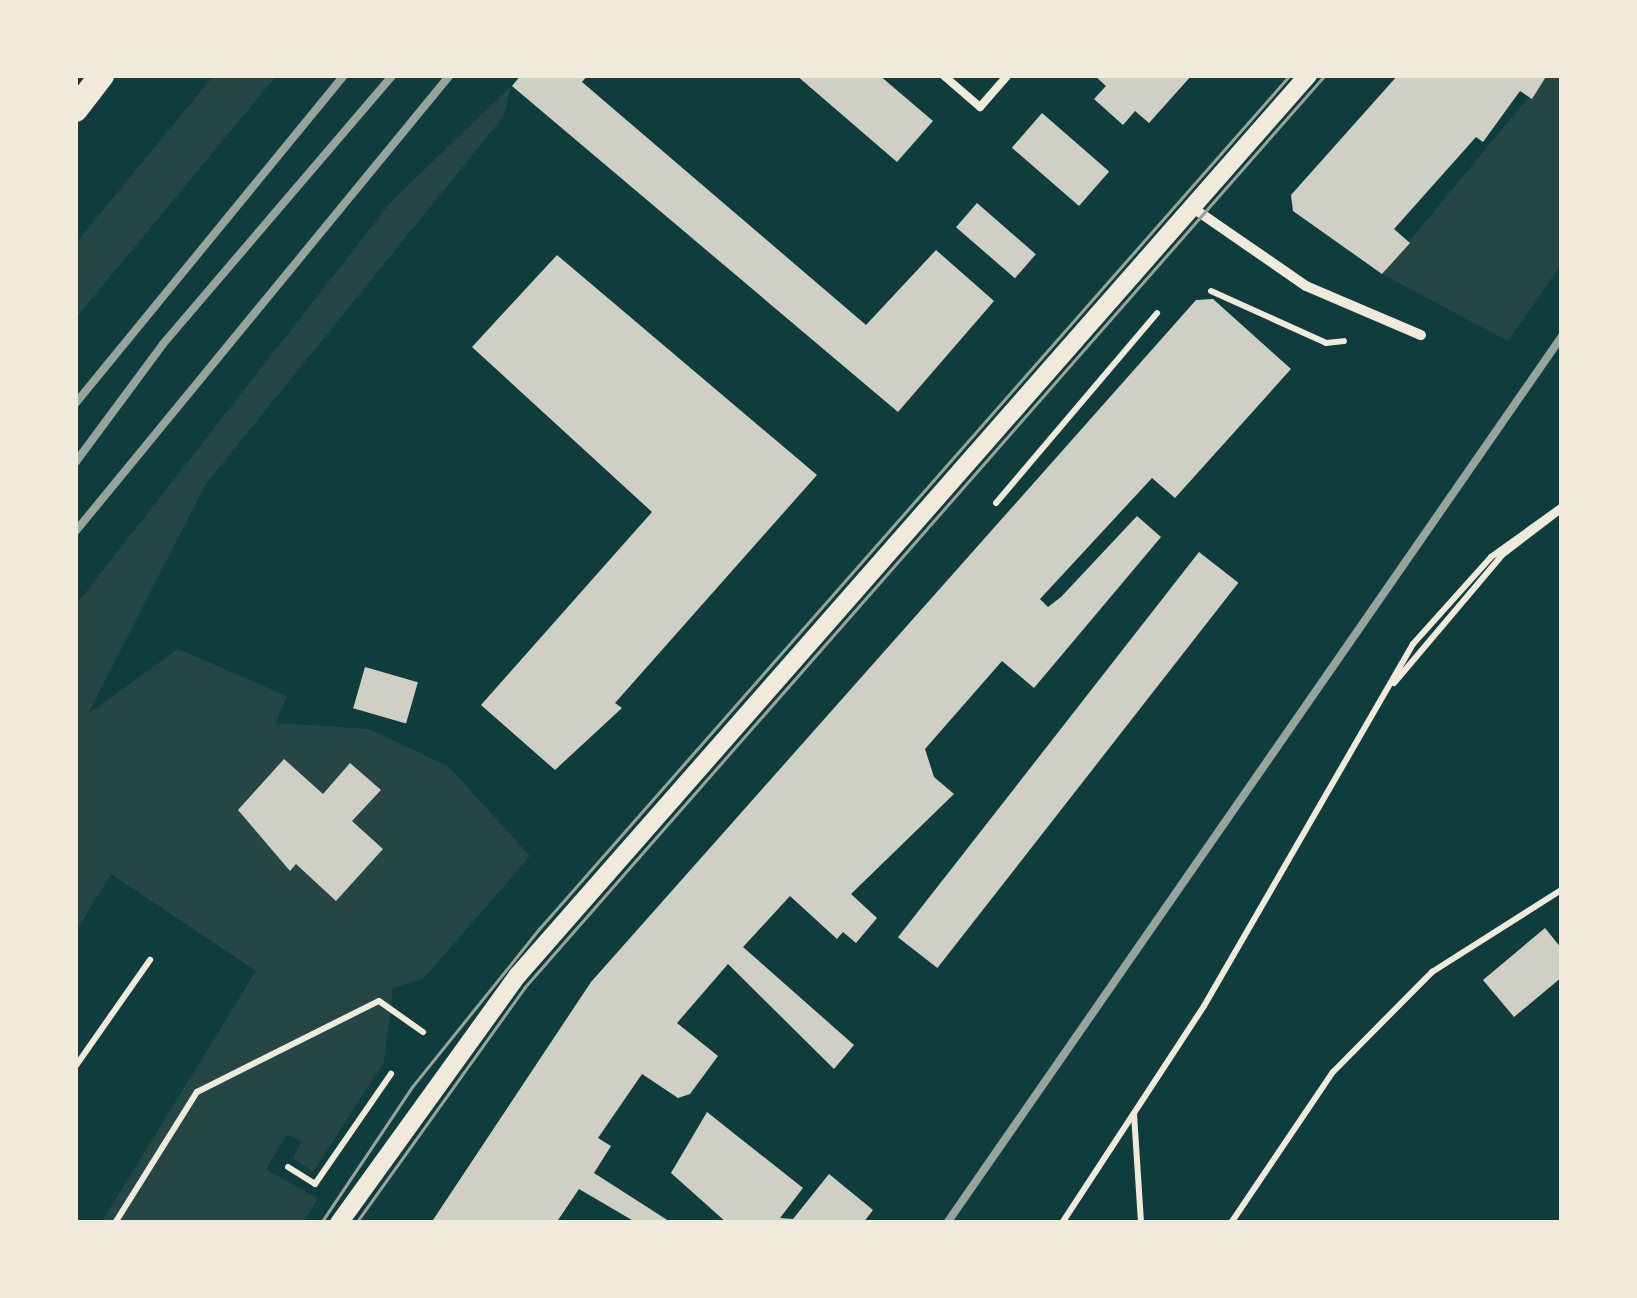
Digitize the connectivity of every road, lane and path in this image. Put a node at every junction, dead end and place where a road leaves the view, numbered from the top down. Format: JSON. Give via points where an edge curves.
{"nodes":[{"id":1,"x":101,"y":75,"type":"edge"},
{"id":2,"x":943,"y":75,"type":"edge"},
{"id":3,"x":1008,"y":75,"type":"edge"},
{"id":4,"x":1308,"y":75,"type":"edge"},
{"id":5,"x":75,"y":109,"type":"edge"},
{"id":6,"x":1193,"y":208,"type":"junction"},
{"id":7,"x":1157,"y":313,"type":"dead end"},
{"id":8,"x":1421,"y":335,"type":"dead end"},
{"id":9,"x":996,"y":503,"type":"dead end"},
{"id":10,"x":1562,"y":508,"type":"edge"},
{"id":11,"x":1561,"y":890,"type":"edge"},
{"id":12,"x":150,"y":960,"type":"dead end"},
{"id":13,"x":424,"y":1032,"type":"dead end"},
{"id":14,"x":75,"y":1067,"type":"edge"},
{"id":15,"x":391,"y":1074,"type":"dead end"},
{"id":16,"x":1134,"y":1113,"type":"junction"},
{"id":17,"x":288,"y":1167,"type":"dead end"},
{"id":18,"x":115,"y":1223,"type":"edge"},
{"id":19,"x":339,"y":1223,"type":"edge"},
{"id":20,"x":1062,"y":1223,"type":"edge"},
{"id":21,"x":1141,"y":1223,"type":"edge"},
{"id":22,"x":1231,"y":1223,"type":"edge"}],
"edges":[{"from":1,"to":5,"type":"main road"},
{"from":2,"to":3,"type":"lane","via":[[980,107]]},
{"from":4,"to":6,"type":"street"},
{"from":6,"to":8,"type":"street","via":[[1306,286]]},
{"from":6,"to":19,"type":"street","via":[[518,975]]},
{"from":7,"to":9,"type":"path"},
{"from":10,"to":16,"type":"path","via":[[1502,556],[1418,647]]},
{"from":11,"to":22,"type":"path","via":[[1432,972],[1332,1072]]},
{"from":12,"to":14,"type":"path"},
{"from":13,"to":18,"type":"path","via":[[379,1001],[196,1092]]},
{"from":15,"to":17,"type":"path","via":[[315,1184]]},
{"from":16,"to":20,"type":"path"},
{"from":16,"to":21,"type":"path"}]}
